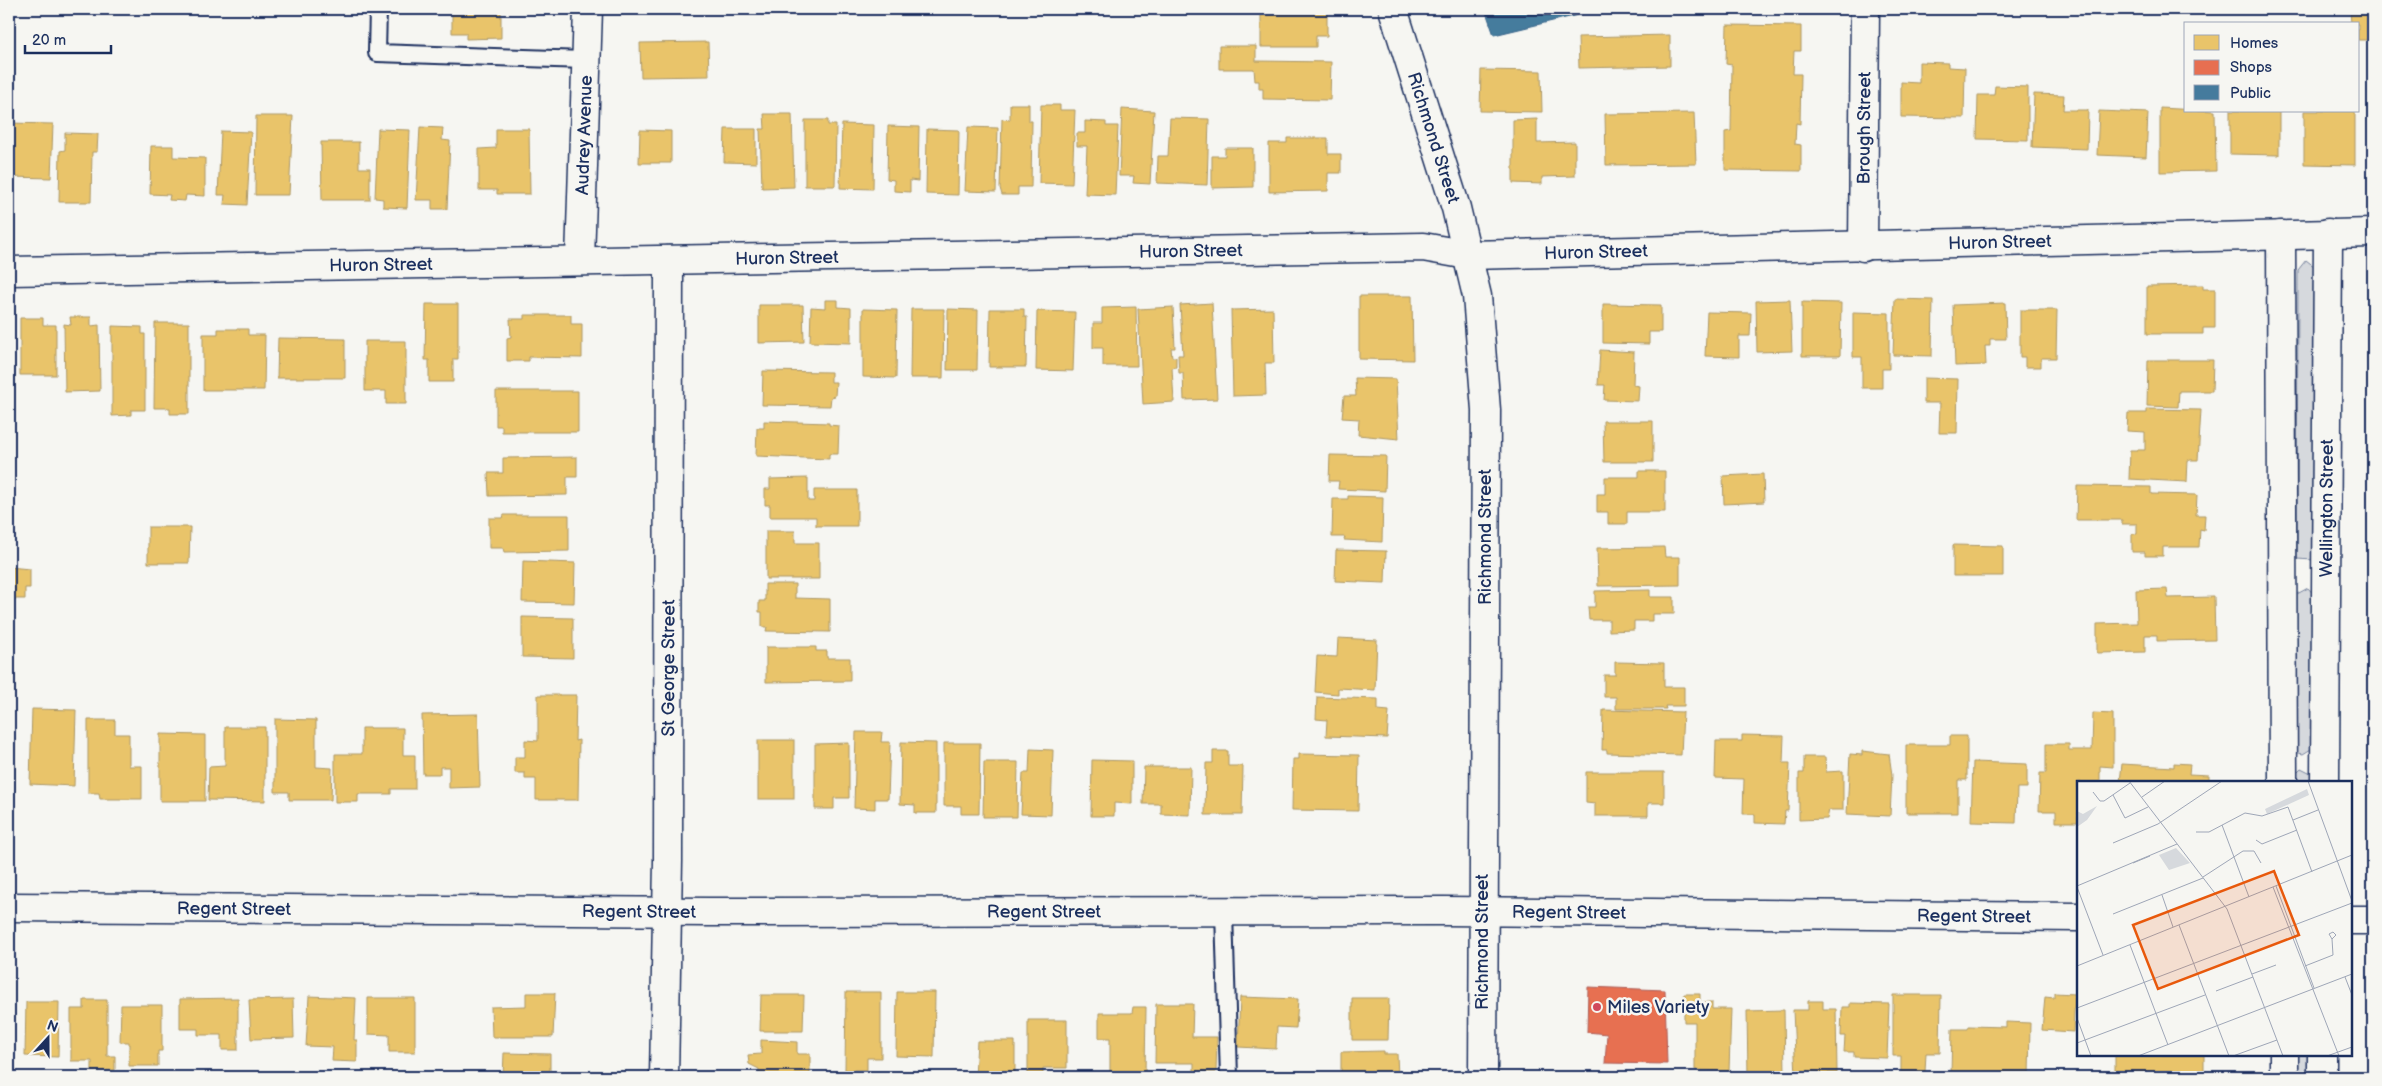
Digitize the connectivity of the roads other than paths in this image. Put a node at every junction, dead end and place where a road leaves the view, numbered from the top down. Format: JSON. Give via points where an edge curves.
{"nodes":[{"id":1,"x":378,"y":9,"type":"edge"},
{"id":2,"x":588,"y":9,"type":"edge"},
{"id":3,"x":1393,"y":9,"type":"edge"},
{"id":4,"x":1865,"y":9,"type":"edge"},
{"id":5,"x":585,"y":60,"type":"junction"},
{"id":6,"x":2328,"y":233,"type":"junction"},
{"id":7,"x":2373,"y":233,"type":"edge"},
{"id":8,"x":2281,"y":235,"type":"junction"},
{"id":9,"x":1863,"y":246,"type":"junction"},
{"id":10,"x":1468,"y":255,"type":"junction"},
{"id":11,"x":580,"y":260,"type":"junction"},
{"id":12,"x":669,"y":260,"type":"junction"},
{"id":13,"x":9,"y":271,"type":"edge"},
{"id":14,"x":2283,"y":781,"type":"edge"},
{"id":15,"x":2325,"y":781,"type":"edge"},
{"id":16,"x":9,"y":907,"type":"edge"},
{"id":17,"x":1482,"y":911,"type":"junction"},
{"id":18,"x":666,"y":912,"type":"junction"},
{"id":19,"x":1224,"y":912,"type":"junction"},
{"id":20,"x":2077,"y":918,"type":"edge"},
{"id":21,"x":2352,"y":920,"type":"edge"},
{"id":22,"x":2373,"y":920,"type":"edge"},
{"id":23,"x":2284,"y":1056,"type":"edge"},
{"id":24,"x":2322,"y":1056,"type":"edge"},
{"id":25,"x":664,"y":1077,"type":"edge"},
{"id":26,"x":1229,"y":1077,"type":"edge"},
{"id":27,"x":1483,"y":1077,"type":"edge"},
{"id":28,"x":2284,"y":1077,"type":"edge"},
{"id":29,"x":2322,"y":1077,"type":"edge"}],
"edges":[{"from":1,"to":5,"type":"lane","via":[[377,53]]},
{"from":2,"to":5,"type":"street","name":"Audrey Avenue"},
{"from":3,"to":10,"type":"street","name":"Richmond Street"},
{"from":4,"to":9,"type":"street","name":"Brough Street"},
{"from":5,"to":11,"type":"street","name":"Audrey Avenue"},
{"from":6,"to":7,"type":"street","name":"Huron Street"},
{"from":6,"to":8,"type":"street","name":"Huron Street"},
{"from":6,"to":15,"type":"street","name":"Wellington Street"},
{"from":8,"to":9,"type":"street","name":"Huron Street"},
{"from":8,"to":14,"type":"street"},
{"from":9,"to":10,"type":"street","name":"Huron Street"},
{"from":10,"to":12,"type":"street","name":"Huron Street","via":[[1423,247]]},
{"from":10,"to":17,"type":"street","name":"Richmond Street","via":[[1477,296],[1486,410]]},
{"from":11,"to":12,"type":"street","name":"Huron Street"},
{"from":11,"to":13,"type":"street","name":"Huron Street"},
{"from":12,"to":18,"type":"street","name":"St George Street"},
{"from":16,"to":18,"type":"street","name":"Regent Street"},
{"from":17,"to":19,"type":"street","name":"Regent Street"},
{"from":17,"to":20,"type":"street","name":"Regent Street"},
{"from":17,"to":27,"type":"street","name":"Richmond Street"},
{"from":18,"to":19,"type":"street","name":"Regent Street"},
{"from":18,"to":25,"type":"street","name":"St George Street"},
{"from":19,"to":26,"type":"lane"},
{"from":21,"to":22,"type":"street"},
{"from":23,"to":28,"type":"street"},
{"from":24,"to":29,"type":"street"}]}
